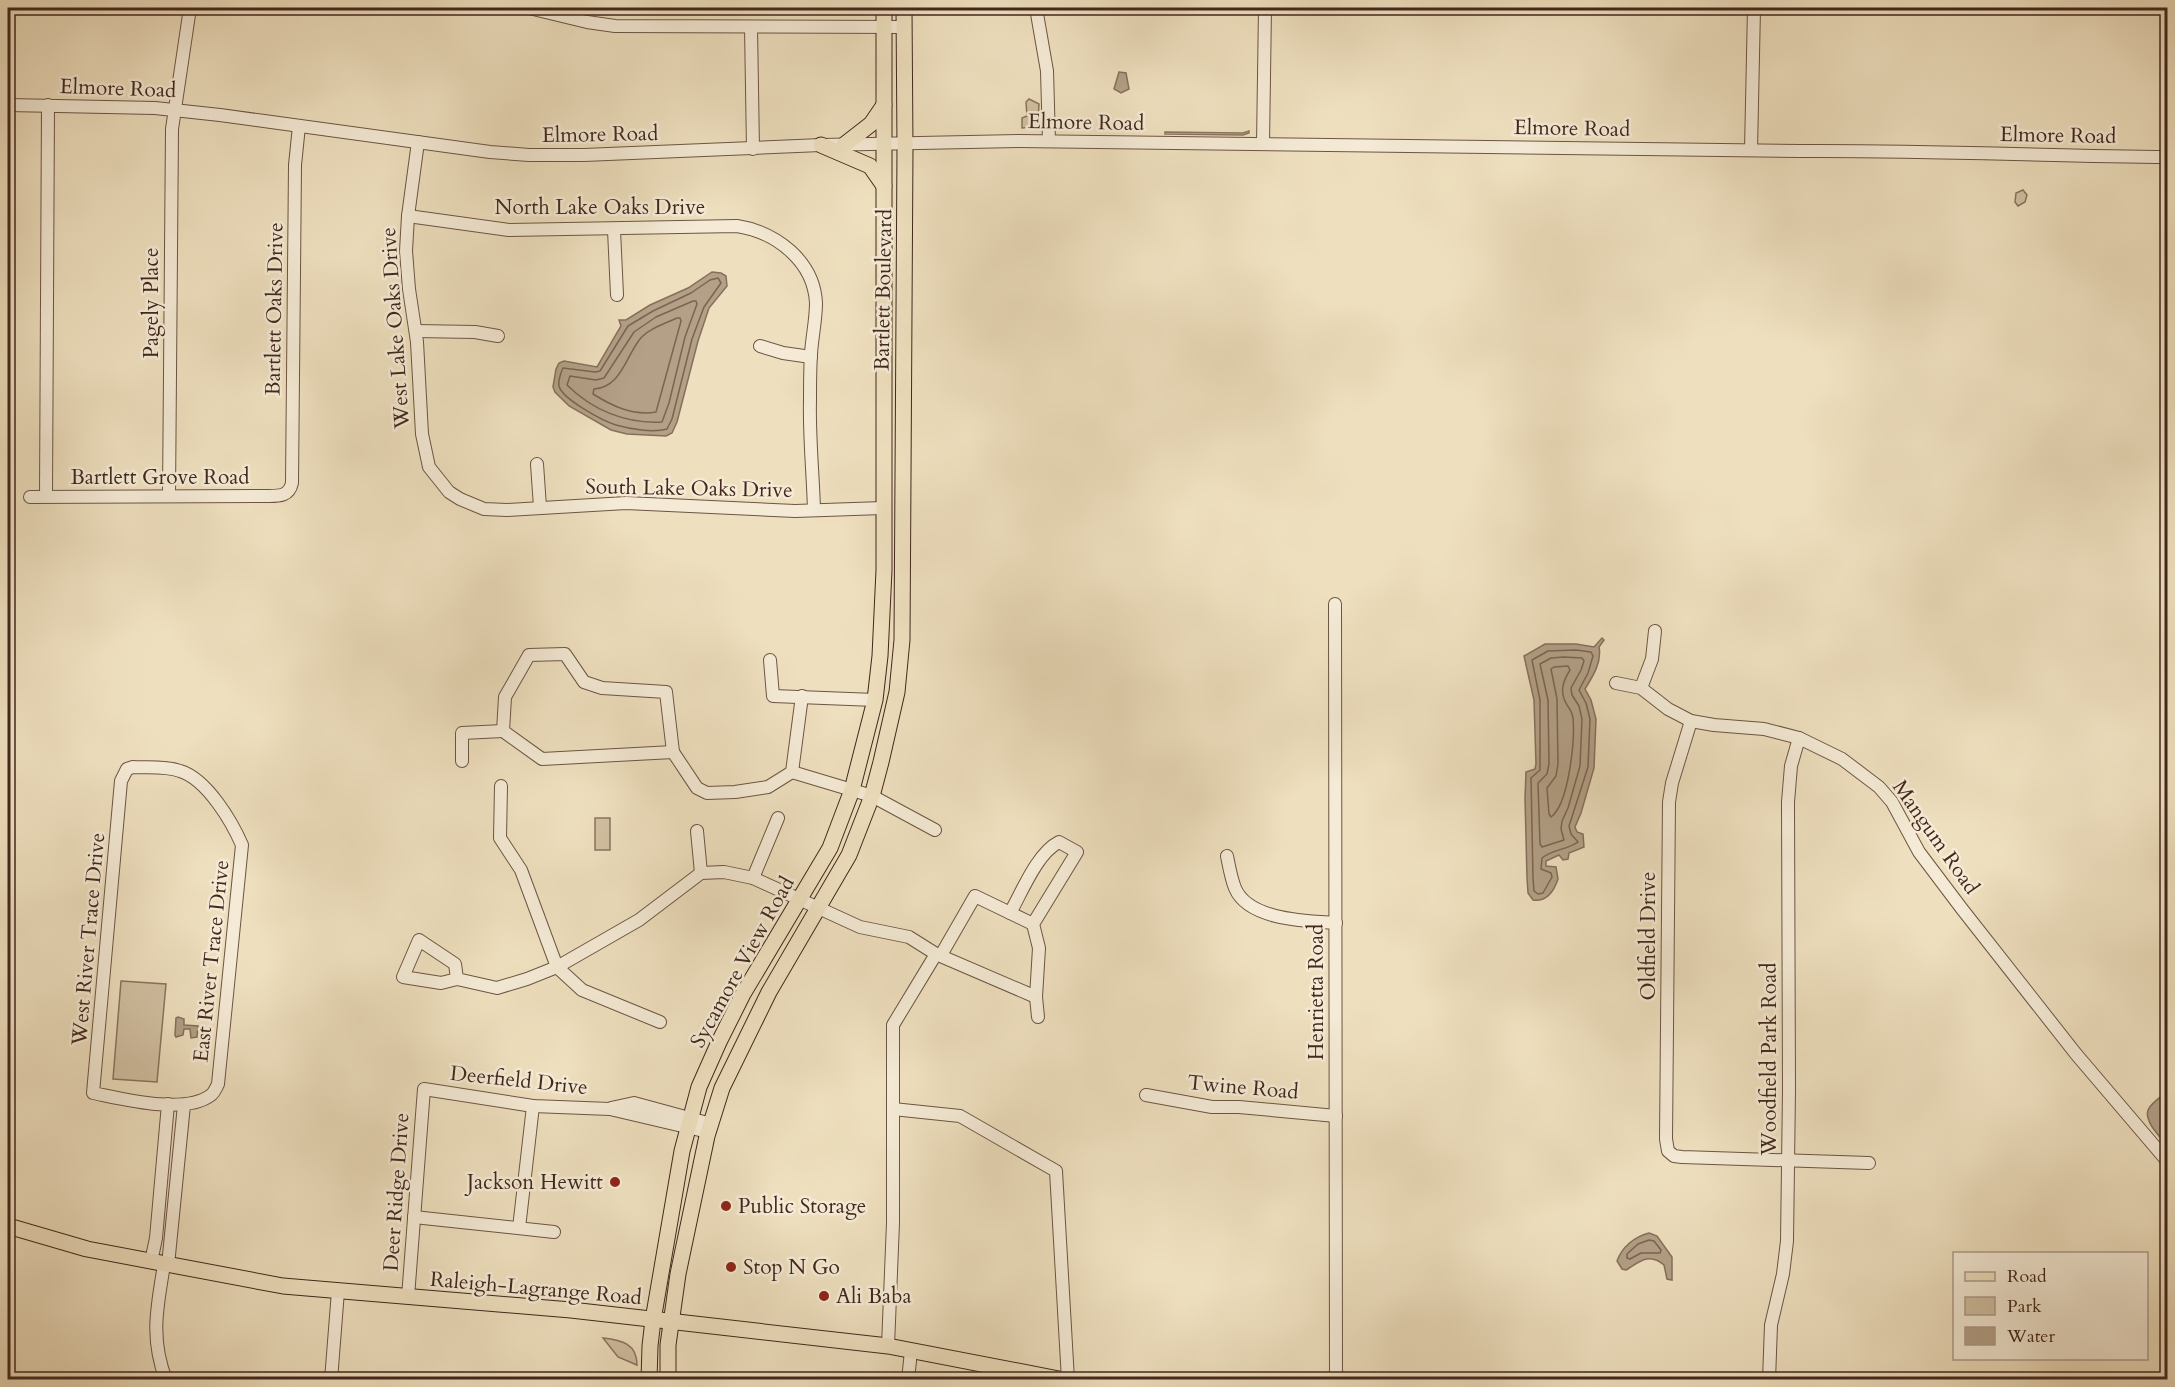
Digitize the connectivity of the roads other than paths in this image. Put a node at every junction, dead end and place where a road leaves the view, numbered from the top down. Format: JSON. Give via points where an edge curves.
{"nodes":[{"id":1,"x":190,"y":8,"type":"edge"},
{"id":2,"x":529,"y":8,"type":"edge"},
{"id":3,"x":884,"y":8,"type":"edge"},
{"id":4,"x":904,"y":8,"type":"edge"},
{"id":5,"x":1036,"y":8,"type":"edge"},
{"id":6,"x":1265,"y":8,"type":"edge"},
{"id":7,"x":1754,"y":8,"type":"edge"},
{"id":8,"x":548,"y":9,"type":"edge"},
{"id":9,"x":751,"y":27,"type":"junction"},
{"id":10,"x":884,"y":27,"type":"junction"},
{"id":11,"x":904,"y":27,"type":"junction"},
{"id":12,"x":8,"y":105,"type":"edge"},
{"id":13,"x":48,"y":105,"type":"junction"},
{"id":14,"x":884,"y":105,"type":"junction"},
{"id":15,"x":174,"y":110,"type":"junction"},
{"id":16,"x":299,"y":126,"type":"junction"},
{"id":17,"x":1049,"y":141,"type":"junction"},
{"id":18,"x":418,"y":142,"type":"junction"},
{"id":19,"x":884,"y":144,"type":"junction"},
{"id":20,"x":905,"y":144,"type":"junction"},
{"id":21,"x":1263,"y":144,"type":"junction"},
{"id":22,"x":821,"y":145,"type":"junction"},
{"id":23,"x":844,"y":145,"type":"junction"},
{"id":24,"x":753,"y":149,"type":"junction"},
{"id":25,"x":1751,"y":150,"type":"junction"},
{"id":26,"x":2168,"y":157,"type":"edge"},
{"id":27,"x":884,"y":186,"type":"junction"},
{"id":28,"x":408,"y":216,"type":"junction"},
{"id":29,"x":614,"y":230,"type":"junction"},
{"id":30,"x":617,"y":295,"type":"dead end"},
{"id":31,"x":416,"y":331,"type":"junction"},
{"id":32,"x":498,"y":336,"type":"dead end"},
{"id":33,"x":760,"y":346,"type":"dead end"},
{"id":34,"x":884,"y":356,"type":"junction"},
{"id":35,"x":903,"y":356,"type":"junction"},
{"id":36,"x":811,"y":357,"type":"junction"},
{"id":37,"x":537,"y":464,"type":"dead end"},
{"id":38,"x":288,"y":492,"type":"joint"},
{"id":39,"x":46,"y":496,"type":"junction"},
{"id":40,"x":169,"y":496,"type":"junction"},
{"id":41,"x":30,"y":497,"type":"dead end"},
{"id":42,"x":460,"y":499,"type":"joint"},
{"id":43,"x":540,"y":507,"type":"junction"},
{"id":44,"x":883,"y":508,"type":"junction"},
{"id":45,"x":814,"y":510,"type":"junction"},
{"id":46,"x":884,"y":570,"type":"joint"},
{"id":47,"x":902,"y":572,"type":"joint"},
{"id":48,"x":1335,"y":604,"type":"dead end"},
{"id":49,"x":1655,"y":631,"type":"dead end"},
{"id":50,"x":881,"y":640,"type":"junction"},
{"id":51,"x":902,"y":640,"type":"junction"},
{"id":52,"x":770,"y":660,"type":"dead end"},
{"id":53,"x":1616,"y":683,"type":"dead end"},
{"id":54,"x":1641,"y":688,"type":"junction"},
{"id":55,"x":802,"y":696,"type":"junction"},
{"id":56,"x":875,"y":700,"type":"junction"},
{"id":57,"x":1691,"y":721,"type":"junction"},
{"id":58,"x":503,"y":731,"type":"junction"},
{"id":59,"x":1799,"y":738,"type":"junction"},
{"id":60,"x":673,"y":752,"type":"junction"},
{"id":61,"x":462,"y":761,"type":"dead end"},
{"id":62,"x":182,"y":771,"type":"joint"},
{"id":63,"x":792,"y":772,"type":"junction"},
{"id":64,"x":501,"y":786,"type":"dead end"},
{"id":65,"x":861,"y":793,"type":"junction"},
{"id":66,"x":778,"y":818,"type":"dead end"},
{"id":67,"x":935,"y":830,"type":"dead end"},
{"id":68,"x":697,"y":831,"type":"dead end"},
{"id":69,"x":1227,"y":856,"type":"dead end"},
{"id":70,"x":701,"y":873,"type":"junction"},
{"id":71,"x":753,"y":878,"type":"junction"},
{"id":72,"x":810,"y":903,"type":"junction"},
{"id":73,"x":1010,"y":913,"type":"junction"},
{"id":74,"x":1336,"y":923,"type":"junction"},
{"id":75,"x":1033,"y":924,"type":"junction"},
{"id":76,"x":938,"y":954,"type":"junction"},
{"id":77,"x":557,"y":967,"type":"junction"},
{"id":78,"x":457,"y":979,"type":"junction"},
{"id":79,"x":1036,"y":996,"type":"junction"},
{"id":80,"x":1038,"y":1017,"type":"dead end"},
{"id":81,"x":660,"y":1022,"type":"dead end"},
{"id":82,"x":424,"y":1089,"type":"joint"},
{"id":83,"x":1146,"y":1095,"type":"dead end"},
{"id":84,"x":168,"y":1104,"type":"junction"},
{"id":85,"x":184,"y":1105,"type":"junction"},
{"id":86,"x":533,"y":1106,"type":"junction"},
{"id":87,"x":893,"y":1109,"type":"junction"},
{"id":88,"x":1336,"y":1116,"type":"junction"},
{"id":89,"x":690,"y":1122,"type":"junction"},
{"id":90,"x":710,"y":1128,"type":"junction"},
{"id":91,"x":1788,"y":1160,"type":"junction"},
{"id":92,"x":2168,"y":1162,"type":"edge"},
{"id":93,"x":1869,"y":1163,"type":"dead end"},
{"id":94,"x":678,"y":1174,"type":"junction"},
{"id":95,"x":698,"y":1178,"type":"junction"},
{"id":96,"x":161,"y":1180,"type":"junction"},
{"id":97,"x":177,"y":1182,"type":"junction"},
{"id":98,"x":414,"y":1217,"type":"junction"},
{"id":99,"x":8,"y":1226,"type":"edge"},
{"id":100,"x":519,"y":1228,"type":"junction"},
{"id":101,"x":554,"y":1232,"type":"dead end"},
{"id":102,"x":668,"y":1240,"type":"junction"},
{"id":103,"x":684,"y":1243,"type":"junction"},
{"id":104,"x":161,"y":1264,"type":"junction"},
{"id":105,"x":338,"y":1291,"type":"junction"},
{"id":106,"x":408,"y":1297,"type":"junction"},
{"id":107,"x":653,"y":1320,"type":"junction"},
{"id":108,"x":671,"y":1322,"type":"junction"},
{"id":109,"x":888,"y":1346,"type":"junction"},
{"id":110,"x":911,"y":1351,"type":"junction"},
{"id":111,"x":166,"y":1380,"type":"edge"},
{"id":112,"x":331,"y":1380,"type":"edge"},
{"id":113,"x":650,"y":1380,"type":"edge"},
{"id":114,"x":668,"y":1380,"type":"edge"},
{"id":115,"x":908,"y":1380,"type":"edge"},
{"id":116,"x":1066,"y":1380,"type":"edge"},
{"id":117,"x":1336,"y":1380,"type":"edge"},
{"id":118,"x":1769,"y":1380,"type":"edge"}],
"edges":[{"from":1,"to":15,"type":"street","name":"Pagely Place"},
{"from":2,"to":8,"type":"street"},
{"from":3,"to":10,"type":"main road","name":"Bartlett Boulevard"},
{"from":4,"to":11,"type":"main road","name":"Bartlett Boulevard"},
{"from":5,"to":17,"type":"street","via":[[1047,71]]},
{"from":6,"to":21,"type":"street"},
{"from":7,"to":25,"type":"street"},
{"from":8,"to":9,"type":"street","via":[[587,22],[615,26]]},
{"from":9,"to":10,"type":"street"},
{"from":9,"to":24,"type":"street"},
{"from":10,"to":11,"type":"street"},
{"from":10,"to":14,"type":"main road","name":"Bartlett Boulevard"},
{"from":11,"to":20,"type":"main road","name":"Bartlett Boulevard"},
{"from":12,"to":13,"type":"street","name":"Elmore Road"},
{"from":13,"to":15,"type":"street","name":"Elmore Road"},
{"from":13,"to":39,"type":"street"},
{"from":14,"to":19,"type":"main road","name":"Bartlett Boulevard"},
{"from":14,"to":23,"type":"main road","via":[[871,124]]},
{"from":15,"to":16,"type":"street","name":"Elmore Road"},
{"from":15,"to":40,"type":"street","name":"Pagely Place"},
{"from":16,"to":18,"type":"street","name":"Elmore Road"},
{"from":16,"to":38,"type":"street","name":"Bartlett Oaks Drive","via":[[295,165],[292,483]]},
{"from":17,"to":20,"type":"street","name":"Elmore Road"},
{"from":17,"to":21,"type":"street","name":"Elmore Road"},
{"from":18,"to":24,"type":"street","name":"Elmore Road","via":[[529,155]]},
{"from":18,"to":28,"type":"street","name":"West Lake Oaks Drive"},
{"from":19,"to":20,"type":"street","name":"Elmore Road"},
{"from":19,"to":23,"type":"street","name":"Elmore Road"},
{"from":19,"to":27,"type":"main road","name":"Bartlett Boulevard"},
{"from":20,"to":35,"type":"main road","name":"Bartlett Boulevard"},
{"from":21,"to":25,"type":"street","name":"Elmore Road"},
{"from":22,"to":23,"type":"street","name":"Elmore Road"},
{"from":22,"to":24,"type":"street","name":"Elmore Road"},
{"from":22,"to":27,"type":"main road","via":[[870,166]]},
{"from":25,"to":26,"type":"street","name":"Elmore Road"},
{"from":27,"to":34,"type":"main road","name":"Bartlett Boulevard"},
{"from":28,"to":29,"type":"street","name":"North Lake Oaks Drive","via":[[509,230]]},
{"from":28,"to":31,"type":"street","name":"West Lake Oaks Drive","via":[[407,266]]},
{"from":29,"to":30,"type":"street"},
{"from":29,"to":36,"type":"street","name":"North Lake Oaks Drive","via":[[737,226],[760,232],[788,248],[802,263],[816,303]]},
{"from":31,"to":32,"type":"street"},
{"from":31,"to":42,"type":"street","name":"West Lake Oaks Drive","via":[[424,452],[438,480]]},
{"from":33,"to":36,"type":"street"},
{"from":34,"to":35,"type":"main road"},
{"from":34,"to":44,"type":"main road","name":"Bartlett Boulevard"},
{"from":35,"to":47,"type":"main road","name":"Bartlett Boulevard"},
{"from":36,"to":45,"type":"street"},
{"from":37,"to":43,"type":"street"},
{"from":38,"to":40,"type":"street","name":"Bartlett Grove Road","via":[[266,496]]},
{"from":39,"to":40,"type":"street","name":"Bartlett Grove Road"},
{"from":39,"to":41,"type":"street","name":"Bartlett Grove Road"},
{"from":42,"to":43,"type":"street","name":"South Lake Oaks Drive","via":[[484,509]]},
{"from":43,"to":45,"type":"street","name":"South Lake Oaks Drive","via":[[648,503]]},
{"from":44,"to":45,"type":"street","name":"South Lake Oaks Drive"},
{"from":44,"to":46,"type":"main road","name":"Bartlett Boulevard"},
{"from":46,"to":50,"type":"main road","name":"Sycamore View Road"},
{"from":47,"to":51,"type":"main road","name":"Sycamore View Road"},
{"from":48,"to":74,"type":"street","name":"Henrietta Road"},
{"from":49,"to":54,"type":"street","via":[[1652,659]]},
{"from":50,"to":51,"type":"main road"},
{"from":50,"to":56,"type":"main road","name":"Sycamore View Road"},
{"from":51,"to":65,"type":"main road","name":"Sycamore View Road","via":[[897,692]]},
{"from":52,"to":55,"type":"street","via":[[773,696]]},
{"from":53,"to":54,"type":"street","name":"Mangum Road"},
{"from":54,"to":57,"type":"street","name":"Mangum Road"},
{"from":55,"to":56,"type":"street"},
{"from":55,"to":63,"type":"street"},
{"from":56,"to":65,"type":"main road","name":"Sycamore View Road"},
{"from":57,"to":59,"type":"street","name":"Mangum Road","via":[[1764,729]]},
{"from":57,"to":91,"type":"street","name":"Oldfield Drive","via":[[1669,802],[1668,1151],[1682,1157]]},
{"from":58,"to":60,"type":"street","via":[[542,759]]},
{"from":58,"to":60,"type":"street","via":[[505,697],[530,656],[565,654],[584,682],[602,688],[666,692]]},
{"from":58,"to":61,"type":"street","via":[[462,733]]},
{"from":59,"to":91,"type":"street","name":"Woodfield Park Road","via":[[1791,766],[1788,802]]},
{"from":59,"to":92,"type":"street","name":"Mangum Road","via":[[1842,759],[1892,802],[1919,852],[1962,909],[2076,1054]]},
{"from":60,"to":63,"type":"street","via":[[697,788],[707,793],[768,787]]},
{"from":62,"to":84,"type":"street","name":"West River Trace Drive","via":[[133,767],[122,775],[93,1094]]},
{"from":62,"to":85,"type":"street","name":"East River Trace Drive","via":[[204,788],[230,818],[242,845],[218,1083],[213,1094]]},
{"from":63,"to":65,"type":"street"},
{"from":64,"to":77,"type":"street","via":[[500,838],[521,870]]},
{"from":65,"to":67,"type":"street"},
{"from":65,"to":72,"type":"main road","name":"Sycamore View Road","via":[[830,848]]},
{"from":65,"to":72,"type":"main road","name":"Sycamore View Road","via":[[849,855]]},
{"from":66,"to":71,"type":"street"},
{"from":68,"to":70,"type":"street"},
{"from":69,"to":74,"type":"street","via":[[1235,888],[1248,904],[1297,920]]},
{"from":70,"to":71,"type":"street","via":[[724,872]]},
{"from":70,"to":77,"type":"street","via":[[639,920]]},
{"from":71,"to":72,"type":"street"},
{"from":72,"to":76,"type":"street","via":[[860,927],[909,937]]},
{"from":72,"to":89,"type":"main road","name":"Sycamore View Road","via":[[743,994],[699,1087]]},
{"from":72,"to":90,"type":"main road","name":"Sycamore View Road","via":[[722,1088]]},
{"from":73,"to":75,"type":"street"},
{"from":73,"to":75,"type":"street","via":[[1043,855],[1059,842],[1077,852]]},
{"from":73,"to":76,"type":"street","via":[[975,896]]},
{"from":74,"to":88,"type":"street","name":"Henrietta Road"},
{"from":75,"to":79,"type":"street","via":[[1039,948]]},
{"from":76,"to":79,"type":"street"},
{"from":76,"to":87,"type":"street","via":[[893,1025]]},
{"from":77,"to":78,"type":"street","via":[[497,988]]},
{"from":77,"to":81,"type":"street","via":[[582,990]]},
{"from":78,"to":78,"type":"street","via":[[441,983],[403,977],[419,940],[455,964]]},
{"from":79,"to":80,"type":"street"},
{"from":82,"to":86,"type":"street","name":"Deerfield Drive"},
{"from":82,"to":98,"type":"street","name":"Deer Ridge Drive"},
{"from":83,"to":88,"type":"street","name":"Twine Road","via":[[1212,1107]]},
{"from":84,"to":85,"type":"street","name":"East River Trace Drive"},
{"from":84,"to":96,"type":"street"},
{"from":85,"to":97,"type":"street"},
{"from":86,"to":89,"type":"street","name":"Deerfield Drive","via":[[610,1108],[634,1103]]},
{"from":86,"to":100,"type":"street"},
{"from":87,"to":109,"type":"street"},
{"from":87,"to":116,"type":"street","via":[[960,1116],[1056,1171]]},
{"from":88,"to":117,"type":"street","name":"Henrietta Road"},
{"from":89,"to":90,"type":"street","name":"Deerfield Drive"},
{"from":89,"to":94,"type":"main road","name":"Sycamore View Road"},
{"from":90,"to":95,"type":"main road","name":"Sycamore View Road"},
{"from":91,"to":93,"type":"street"},
{"from":91,"to":118,"type":"street","name":"Woodfield Park Road","via":[[1787,1248],[1771,1325]]},
{"from":94,"to":95,"type":"main road"},
{"from":94,"to":102,"type":"main road","name":"Sycamore View Road"},
{"from":95,"to":103,"type":"main road","name":"Sycamore View Road"},
{"from":96,"to":97,"type":"street"},
{"from":96,"to":104,"type":"street"},
{"from":97,"to":104,"type":"street"},
{"from":98,"to":100,"type":"street"},
{"from":98,"to":106,"type":"street","name":"Deer Ridge Drive"},
{"from":99,"to":104,"type":"main road","name":"Raleigh-Lagrange Road","via":[[87,1249]]},
{"from":100,"to":101,"type":"street"},
{"from":102,"to":103,"type":"main road"},
{"from":102,"to":107,"type":"main road","name":"Sycamore View Road"},
{"from":103,"to":108,"type":"main road","name":"Sycamore View Road"},
{"from":104,"to":105,"type":"main road","name":"Raleigh-Lagrange Road","via":[[283,1286]]},
{"from":104,"to":111,"type":"street","via":[[155,1333]]},
{"from":105,"to":106,"type":"main road","name":"Raleigh-Lagrange Road"},
{"from":105,"to":112,"type":"street"},
{"from":106,"to":107,"type":"main road","name":"Raleigh-Lagrange Road"},
{"from":107,"to":108,"type":"main road","name":"Raleigh-Lagrange Road"},
{"from":107,"to":113,"type":"main road","name":"Sycamore View Road"},
{"from":108,"to":109,"type":"main road","name":"Raleigh-Lagrange Road"},
{"from":108,"to":114,"type":"main road","name":"Sycamore View Road"},
{"from":109,"to":110,"type":"main road","name":"Raleigh-Lagrange Road"},
{"from":110,"to":115,"type":"street"},
{"from":110,"to":116,"type":"main road","name":"Raleigh-Lagrange Road"}]}
